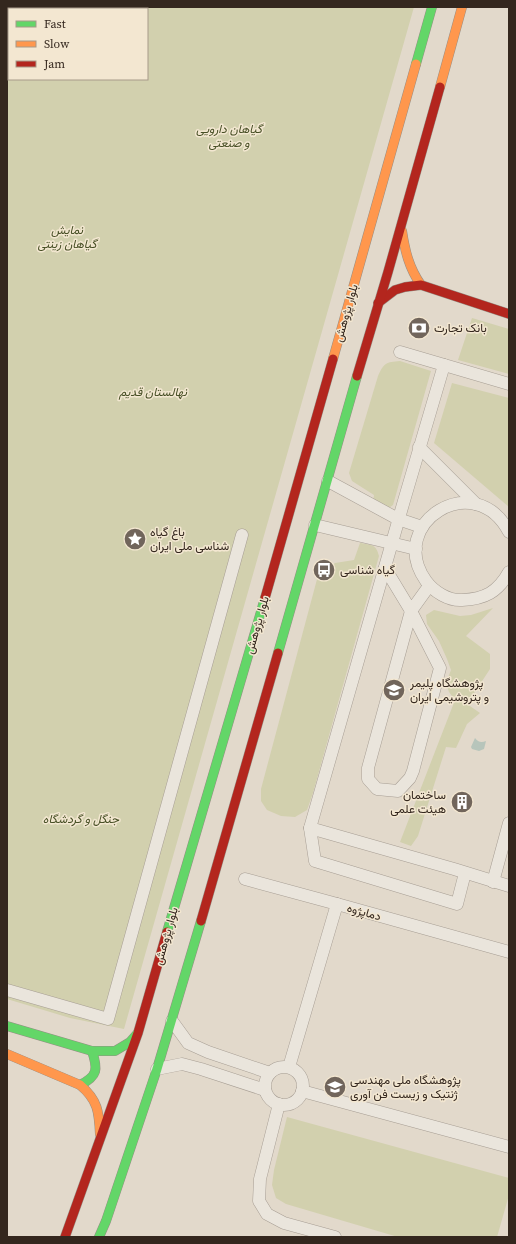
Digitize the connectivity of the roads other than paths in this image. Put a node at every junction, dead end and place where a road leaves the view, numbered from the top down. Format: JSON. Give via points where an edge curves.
{"nodes":[{"id":1,"x":432,"y":7,"type":"edge"},
{"id":2,"x":462,"y":7,"type":"edge"},
{"id":3,"x":401,"y":226,"type":"junction"},
{"id":4,"x":421,"y":285,"type":"junction"},
{"id":5,"x":378,"y":303,"type":"junction"},
{"id":6,"x":509,"y":314,"type":"edge"},
{"id":7,"x":400,"y":352,"type":"dead end"},
{"id":8,"x":444,"y":365,"type":"junction"},
{"id":9,"x":509,"y":384,"type":"edge"},
{"id":10,"x":419,"y":447,"type":"junction"},
{"id":11,"x":328,"y":481,"type":"junction"},
{"id":12,"x":476,"y":504,"type":"junction"},
{"id":13,"x":398,"y":519,"type":"junction"},
{"id":14,"x":315,"y":525,"type":"junction"},
{"id":15,"x":422,"y":527,"type":"junction"},
{"id":16,"x":509,"y":532,"type":"edge"},
{"id":17,"x":242,"y":535,"type":"dead end"},
{"id":18,"x":392,"y":543,"type":"junction"},
{"id":19,"x":416,"y":549,"type":"junction"},
{"id":20,"x":385,"y":568,"type":"junction"},
{"id":21,"x":509,"y":572,"type":"edge"},
{"id":22,"x":429,"y":586,"type":"junction"},
{"id":23,"x":411,"y":611,"type":"junction"},
{"id":24,"x":509,"y":823,"type":"edge"},
{"id":25,"x":310,"y":828,"type":"junction"},
{"id":26,"x":465,"y":873,"type":"junction"},
{"id":27,"x":245,"y":879,"type":"dead end"},
{"id":28,"x":493,"y":882,"type":"junction"},
{"id":29,"x":509,"y":886,"type":"edge"},
{"id":30,"x":337,"y":904,"type":"junction"},
{"id":31,"x":509,"y":952,"type":"edge"},
{"id":32,"x":7,"y":990,"type":"edge"},
{"id":33,"x":172,"y":1020,"type":"junction"},
{"id":34,"x":7,"y":1026,"type":"edge"},
{"id":35,"x":138,"y":1033,"type":"junction"},
{"id":36,"x":92,"y":1051,"type":"junction"},
{"id":37,"x":7,"y":1054,"type":"edge"},
{"id":38,"x":289,"y":1068,"type":"junction"},
{"id":39,"x":157,"y":1069,"type":"junction"},
{"id":40,"x":270,"y":1073,"type":"junction"},
{"id":41,"x":80,"y":1085,"type":"junction"},
{"id":42,"x":265,"y":1090,"type":"junction"},
{"id":43,"x":302,"y":1091,"type":"junction"},
{"id":44,"x":279,"y":1104,"type":"junction"},
{"id":45,"x":100,"y":1141,"type":"junction"},
{"id":46,"x":509,"y":1147,"type":"edge"},
{"id":47,"x":106,"y":1221,"type":"junction"},
{"id":48,"x":65,"y":1235,"type":"edge"},
{"id":49,"x":99,"y":1237,"type":"edge"},
{"id":50,"x":103,"y":1237,"type":"edge"},
{"id":51,"x":335,"y":1237,"type":"edge"}],
"edges":[{"from":1,"to":35,"type":"street","name":"بلوار پژوهش","via":[[286,524]]},
{"from":2,"to":3,"type":"street"},
{"from":3,"to":4,"type":"street","via":[[410,268]]},
{"from":3,"to":5,"type":"street"},
{"from":4,"to":5,"type":"street","via":[[405,286],[395,290]]},
{"from":4,"to":6,"type":"street"},
{"from":5,"to":11,"type":"street"},
{"from":7,"to":8,"type":"street"},
{"from":8,"to":9,"type":"street"},
{"from":8,"to":10,"type":"street"},
{"from":10,"to":12,"type":"street"},
{"from":10,"to":13,"type":"street"},
{"from":11,"to":13,"type":"street"},
{"from":11,"to":14,"type":"street"},
{"from":12,"to":15,"type":"street","via":[[445,506],[432,515]]},
{"from":12,"to":16,"type":"street","via":[[492,510],[504,522]]},
{"from":13,"to":15,"type":"street"},
{"from":13,"to":18,"type":"street"},
{"from":14,"to":18,"type":"street"},
{"from":14,"to":33,"type":"street"},
{"from":15,"to":19,"type":"street"},
{"from":17,"to":32,"type":"street","via":[[108,1019]]},
{"from":18,"to":19,"type":"street"},
{"from":18,"to":20,"type":"street"},
{"from":19,"to":22,"type":"street","via":[[420,573]]},
{"from":20,"to":23,"type":"street"},
{"from":20,"to":25,"type":"street"},
{"from":21,"to":22,"type":"street","via":[[490,594],[475,600],[458,600],[443,596]]},
{"from":22,"to":23,"type":"street"},
{"from":23,"to":23,"type":"street","via":[[368,768],[368,779],[377,789],[398,791],[410,778],[440,668]]},
{"from":24,"to":28,"type":"street"},
{"from":25,"to":26,"type":"street"},
{"from":25,"to":26,"type":"street","via":[[315,861],[457,904]]},
{"from":26,"to":28,"type":"street"},
{"from":27,"to":30,"type":"street"},
{"from":28,"to":29,"type":"street"},
{"from":30,"to":31,"type":"street","name":"دماپژوه"},
{"from":30,"to":38,"type":"street","name":"دماپژوه"},
{"from":33,"to":39,"type":"street"},
{"from":33,"to":40,"type":"street","via":[[188,1043]]},
{"from":34,"to":36,"type":"street"},
{"from":35,"to":36,"type":"street","via":[[115,1052]]},
{"from":35,"to":45,"type":"street","name":"بلوار پژوهش"},
{"from":36,"to":41,"type":"street","via":[[96,1073],[90,1081]]},
{"from":37,"to":41,"type":"street"},
{"from":38,"to":40,"type":"street","via":[[282,1067]]},
{"from":38,"to":43,"type":"street","via":[[300,1075]]},
{"from":39,"to":42,"type":"street","via":[[182,1064]]},
{"from":39,"to":47,"type":"street"},
{"from":40,"to":42,"type":"street","via":[[266,1078]]},
{"from":41,"to":45,"type":"street","via":[[96,1100],[100,1118]]},
{"from":42,"to":44,"type":"street","via":[[268,1096]]},
{"from":43,"to":44,"type":"street","via":[[292,1103]]},
{"from":43,"to":46,"type":"street"},
{"from":44,"to":51,"type":"street","via":[[260,1179],[259,1201],[267,1214],[284,1223]]},
{"from":45,"to":48,"type":"street","name":"بلوار پژوهش"},
{"from":47,"to":49,"type":"street"},
{"from":47,"to":50,"type":"street"}]}
